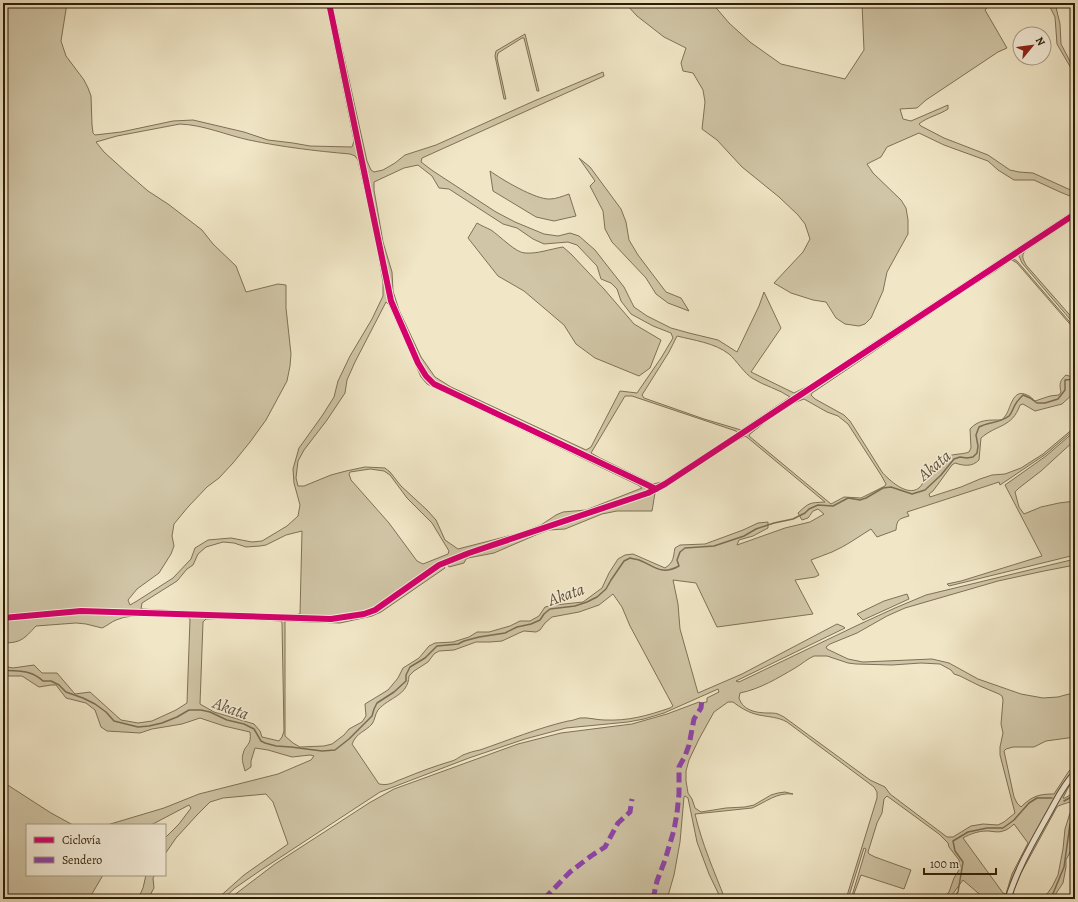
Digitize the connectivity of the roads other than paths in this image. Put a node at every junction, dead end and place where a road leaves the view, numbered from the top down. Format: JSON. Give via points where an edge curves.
{"nodes":[{"id":1,"x":329,"y":3,"type":"edge"},
{"id":2,"x":1075,"y":214,"type":"edge"},
{"id":3,"x":656,"y":489,"type":"junction"},
{"id":4,"x":3,"y":618,"type":"edge"},
{"id":5,"x":1075,"y":773,"type":"edge"},
{"id":6,"x":1008,"y":899,"type":"edge"}],
"edges":[{"from":1,"to":3,"type":"street","via":[[391,301],[426,376],[434,384]]},
{"from":2,"to":3,"type":"street"},
{"from":3,"to":4,"type":"street","via":[[440,565],[375,610],[356,616],[331,620],[81,611]]},
{"from":5,"to":6,"type":"street","via":[[1063,789],[1026,856]]}]}
